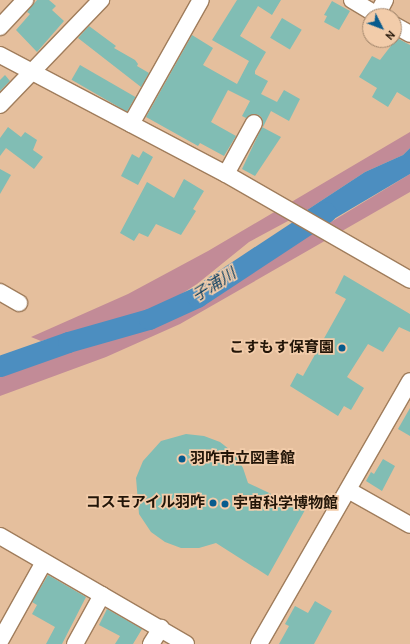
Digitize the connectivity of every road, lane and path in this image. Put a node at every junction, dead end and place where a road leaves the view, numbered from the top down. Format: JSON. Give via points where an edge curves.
{"nodes":[{"id":1,"x":25,"y":0,"type":"edge"},
{"id":2,"x":101,"y":0,"type":"edge"},
{"id":3,"x":201,"y":0,"type":"edge"},
{"id":4,"x":352,"y":0,"type":"edge"},
{"id":5,"x":366,"y":8,"type":"edge"},
{"id":6,"x":0,"y":27,"type":"edge"},
{"id":7,"x":0,"y":56,"type":"edge"},
{"id":8,"x":32,"y":72,"type":"junction"},
{"id":9,"x":0,"y":105,"type":"edge"},
{"id":10,"x":254,"y":123,"type":"dead end"},
{"id":11,"x":131,"y":124,"type":"junction"},
{"id":12,"x":226,"y":174,"type":"junction"},
{"id":13,"x":410,"y":280,"type":"edge"},
{"id":14,"x":0,"y":292,"type":"edge"},
{"id":15,"x":19,"y":303,"type":"dead end"},
{"id":16,"x":410,"y":381,"type":"edge"},
{"id":17,"x":348,"y":490,"type":"junction"},
{"id":18,"x":410,"y":525,"type":"edge"},
{"id":19,"x":0,"y":536,"type":"edge"},
{"id":20,"x":44,"y":562,"type":"junction"},
{"id":21,"x":102,"y":595,"type":"junction"},
{"id":22,"x":161,"y":628,"type":"junction"},
{"id":23,"x":0,"y":641,"type":"edge"},
{"id":24,"x":75,"y":644,"type":"edge"},
{"id":25,"x":151,"y":644,"type":"edge"},
{"id":26,"x":186,"y":644,"type":"edge"},
{"id":27,"x":259,"y":644,"type":"edge"}],
"edges":[{"from":1,"to":6,"type":"street"},
{"from":2,"to":8,"type":"street"},
{"from":3,"to":11,"type":"street"},
{"from":4,"to":5,"type":"street"},
{"from":7,"to":8,"type":"street"},
{"from":8,"to":9,"type":"street"},
{"from":8,"to":11,"type":"street"},
{"from":10,"to":12,"type":"street"},
{"from":11,"to":12,"type":"street"},
{"from":12,"to":13,"type":"street"},
{"from":14,"to":15,"type":"street"},
{"from":16,"to":17,"type":"street"},
{"from":17,"to":18,"type":"street"},
{"from":17,"to":27,"type":"street"},
{"from":19,"to":20,"type":"street"},
{"from":20,"to":21,"type":"street"},
{"from":20,"to":23,"type":"street"},
{"from":21,"to":22,"type":"street"},
{"from":21,"to":24,"type":"street"},
{"from":22,"to":25,"type":"street"},
{"from":22,"to":26,"type":"street"}]}
